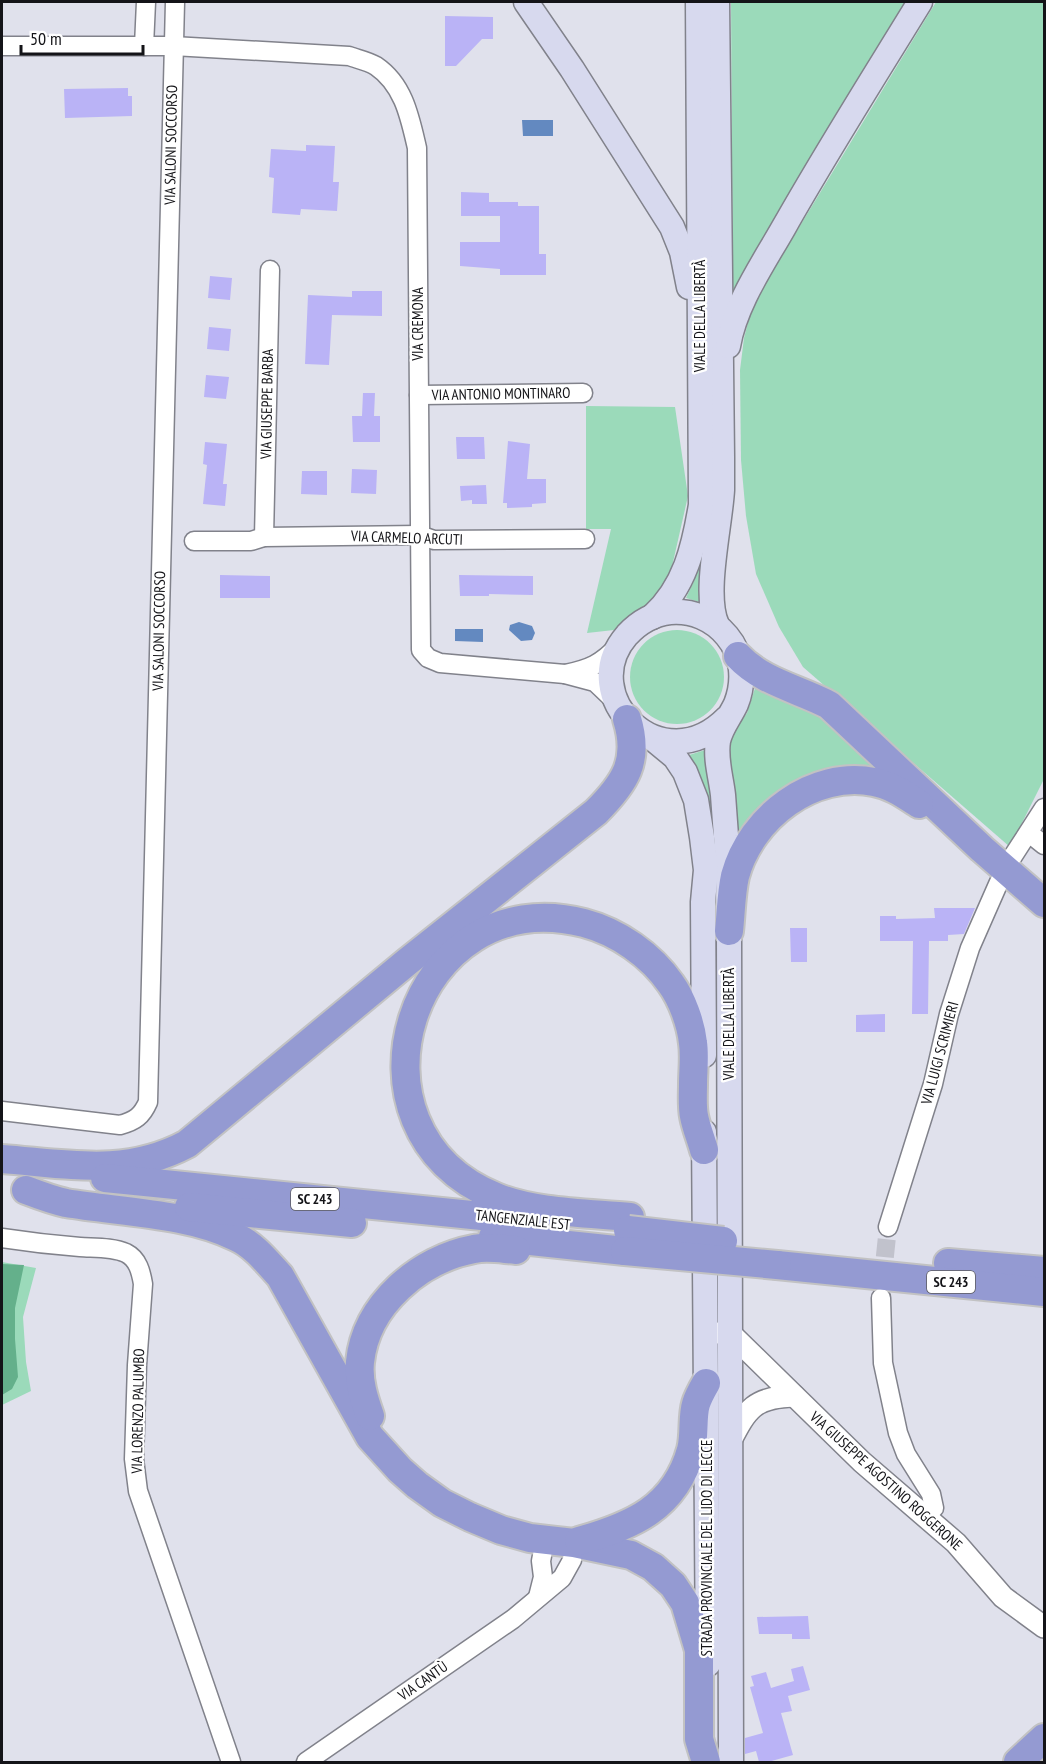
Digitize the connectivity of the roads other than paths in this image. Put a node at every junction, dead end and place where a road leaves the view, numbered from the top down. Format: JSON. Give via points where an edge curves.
{"nodes":[{"id":1,"x":146,"y":2,"type":"edge"},
{"id":2,"x":175,"y":2,"type":"edge"},
{"id":3,"x":526,"y":2,"type":"edge"},
{"id":4,"x":698,"y":2,"type":"edge"},
{"id":5,"x":717,"y":2,"type":"edge"},
{"id":6,"x":920,"y":2,"type":"edge"},
{"id":7,"x":2,"y":46,"type":"edge"},
{"id":8,"x":144,"y":46,"type":"junction"},
{"id":9,"x":173,"y":46,"type":"junction"},
{"id":10,"x":270,"y":270,"type":"dead end"},
{"id":11,"x":583,"y":393,"type":"dead end"},
{"id":12,"x":419,"y":395,"type":"junction"},
{"id":13,"x":722,"y":402,"type":"junction"},
{"id":14,"x":701,"y":460,"type":"junction"},
{"id":15,"x":419,"y":535,"type":"junction"},
{"id":16,"x":264,"y":537,"type":"junction"},
{"id":17,"x":585,"y":539,"type":"dead end"},
{"id":18,"x":194,"y":541,"type":"dead end"},
{"id":19,"x":652,"y":617,"type":"junction"},
{"id":20,"x":717,"y":625,"type":"junction"},
{"id":21,"x":624,"y":639,"type":"junction"},
{"id":22,"x":738,"y":656,"type":"junction"},
{"id":23,"x":565,"y":674,"type":"junction"},
{"id":24,"x":727,"y":718,"type":"junction"},
{"id":25,"x":631,"y":719,"type":"junction"},
{"id":26,"x":1044,"y":808,"type":"edge"},
{"id":27,"x":1029,"y":833,"type":"junction"},
{"id":28,"x":1044,"y":845,"type":"edge"},
{"id":29,"x":982,"y":849,"type":"junction"},
{"id":30,"x":1013,"y":856,"type":"dead end"},
{"id":31,"x":999,"y":882,"type":"dead end"},
{"id":32,"x":1044,"y":903,"type":"edge"},
{"id":33,"x":729,"y":931,"type":"junction"},
{"id":34,"x":2,"y":1111,"type":"edge"},
{"id":35,"x":704,"y":1150,"type":"junction"},
{"id":36,"x":2,"y":1159,"type":"edge"},
{"id":37,"x":2,"y":1166,"type":"edge"},
{"id":38,"x":14,"y":1189,"type":"edge"},
{"id":39,"x":888,"y":1227,"type":"tunnel mouth"},
{"id":40,"x":2,"y":1238,"type":"edge"},
{"id":41,"x":627,"y":1240,"type":"junction"},
{"id":42,"x":741,"y":1253,"type":"junction"},
{"id":43,"x":1031,"y":1274,"type":"edge"},
{"id":44,"x":1044,"y":1292,"type":"edge"},
{"id":45,"x":881,"y":1298,"type":"tunnel mouth"},
{"id":46,"x":1044,"y":1298,"type":"edge"},
{"id":47,"x":705,"y":1333,"type":"junction"},
{"id":48,"x":730,"y":1333,"type":"junction"},
{"id":49,"x":706,"y":1383,"type":"junction"},
{"id":50,"x":794,"y":1396,"type":"junction"},
{"id":51,"x":730,"y":1443,"type":"junction"},
{"id":52,"x":400,"y":1470,"type":"junction"},
{"id":53,"x":927,"y":1515,"type":"junction"},
{"id":54,"x":545,"y":1539,"type":"junction"},
{"id":55,"x":574,"y":1543,"type":"junction"},
{"id":56,"x":538,"y":1597,"type":"junction"},
{"id":57,"x":1044,"y":1627,"type":"edge"},
{"id":58,"x":1044,"y":1738,"type":"edge"},
{"id":59,"x":233,"y":1761,"type":"edge"},
{"id":60,"x":306,"y":1762,"type":"edge"},
{"id":61,"x":707,"y":1762,"type":"edge"},
{"id":62,"x":731,"y":1762,"type":"edge"},
{"id":63,"x":1018,"y":1762,"type":"edge"}],
"edges":[{"from":1,"to":8,"type":"street"},
{"from":2,"to":9,"type":"street","name":"VIA SALONI SOCCORSO"},
{"from":3,"to":14,"type":"main road","via":[[672,227],[682,252],[688,282]]},
{"from":4,"to":14,"type":"main road","name":"VIALE DELLA LIBERTÀ"},
{"from":5,"to":13,"type":"main road","name":"VIALE DELLA LIBERTÀ"},
{"from":6,"to":13,"type":"main road","via":[[806,188],[742,304],[730,337]]},
{"from":7,"to":8,"type":"street","name":"VIA CREMONA"},
{"from":8,"to":9,"type":"street","name":"VIA CREMONA"},
{"from":9,"to":12,"type":"street","name":"VIA CREMONA","via":[[349,56],[375,66],[396,86],[408,109],[417,148]]},
{"from":9,"to":34,"type":"street","name":"VIA SALONI SOCCORSO","via":[[148,1102],[134,1121],[120,1125]]},
{"from":10,"to":16,"type":"street","name":"VIA GIUSEPPE BARBA"},
{"from":11,"to":12,"type":"street","name":"VIA ANTONIO MONTINARO"},
{"from":12,"to":15,"type":"street","name":"VIA CREMONA"},
{"from":13,"to":20,"type":"main road","name":"VIALE DELLA LIBERTÀ","via":[[722,490],[712,592],[712,614]]},
{"from":14,"to":19,"type":"main road","name":"VIALE DELLA LIBERTÀ","via":[[701,505],[691,554],[679,585]]},
{"from":15,"to":16,"type":"street","name":"VIA CARMELO ARCUTI"},
{"from":15,"to":17,"type":"street","name":"VIA CARMELO ARCUTI","via":[[434,540]]},
{"from":15,"to":23,"type":"street","name":"VIA CREMONA","via":[[421,650],[428,658],[440,663]]},
{"from":16,"to":18,"type":"street","name":"VIA CARMELO ARCUTI","via":[[251,541]]},
{"from":19,"to":20,"type":"main road","name":"VIALE DELLA LIBERTÀ","via":[[686,612]]},
{"from":19,"to":21,"type":"main road","name":"VIALE DELLA LIBERTÀ"},
{"from":20,"to":22,"type":"main road","name":"VIALE DELLA LIBERTÀ"},
{"from":21,"to":23,"type":"street","name":"VIA CREMONA","via":[[600,663]]},
{"from":21,"to":25,"type":"main road","name":"VIALE DELLA LIBERTÀ","via":[[615,658],[612,680]]},
{"from":22,"to":24,"type":"main road","name":"VIALE DELLA LIBERTÀ","via":[[740,692]]},
{"from":22,"to":29,"type":"highway","via":[[765,676],[829,705]]},
{"from":23,"to":25,"type":"street","name":"VIA CREMONA","via":[[595,682]]},
{"from":24,"to":25,"type":"main road","name":"VIALE DELLA LIBERTÀ","via":[[704,736],[686,741],[666,741]]},
{"from":24,"to":33,"type":"main road","name":"VIALE DELLA LIBERTÀ","via":[[718,741],[717,760],[726,836]]},
{"from":25,"to":35,"type":"main road","name":"VIALE DELLA LIBERTÀ","via":[[675,757],[686,772],[696,800],[706,870]]},
{"from":25,"to":36,"type":"highway","via":[[633,750],[628,769],[620,786],[596,812],[187,1144],[156,1158],[117,1166]]},
{"from":26,"to":27,"type":"street"},
{"from":27,"to":28,"type":"street"},
{"from":27,"to":30,"type":"street"},
{"from":29,"to":32,"type":"highway"},
{"from":29,"to":33,"type":"highway","via":[[898,790],[875,782],[828,782],[779,808],[761,828],[735,876]]},
{"from":31,"to":39,"type":"street","name":"VIA LUIGI SCRIMIERI","via":[[970,948]]},
{"from":33,"to":48,"type":"main road","name":"VIALE DELLA LIBERTÀ"},
{"from":35,"to":41,"type":"highway","via":[[693,1115],[693,1043],[687,1018],[672,985],[651,960],[627,942],[601,928],[543,917],[484,931],[438,968],[409,1028],[404,1064],[408,1097],[429,1144],[442,1162],[467,1182],[496,1197],[548,1209]]},
{"from":35,"to":47,"type":"main road","name":"VIALE DELLA LIBERTÀ"},
{"from":37,"to":41,"type":"highway","name":"TANGENZIALE EST","number":"SC 243"},
{"from":38,"to":41,"type":"highway","name":"TANGENZIALE EST","number":"SC 243"},
{"from":38,"to":52,"type":"highway","via":[[63,1202],[188,1221],[238,1237],[280,1276],[370,1437]]},
{"from":40,"to":59,"type":"street","name":"VIA LORENZO PALUMBO","via":[[127,1253],[141,1272],[134,1459],[137,1483]]},
{"from":41,"to":42,"type":"highway","bridge":true,"via":[[684,1267]]},
{"from":41,"to":42,"type":"highway","via":[[686,1225]]},
{"from":41,"to":52,"type":"highway","via":[[475,1248],[433,1262],[387,1300],[370,1327],[360,1363],[361,1388],[369,1416]]},
{"from":42,"to":43,"type":"highway","number":"SC 243","bridge":true},
{"from":43,"to":44,"type":"highway","number":"SC 243"},
{"from":43,"to":46,"type":"highway"},
{"from":45,"to":53,"type":"street","via":[[883,1363],[898,1433],[931,1494],[934,1508]]},
{"from":47,"to":48,"type":"street"},
{"from":47,"to":49,"type":"main road","name":"STRADA PROVINCIALE DEL LIDO DI LECCE"},
{"from":48,"to":50,"type":"street","name":"VIA GIUSEPPE AGOSTINO ROGGERONE"},
{"from":48,"to":51,"type":"main road","name":"STRADA PROVINCIALE DEL LIDO DI LECCE"},
{"from":49,"to":55,"type":"highway","via":[[695,1405],[695,1428],[682,1475],[657,1507],[632,1523]]},
{"from":49,"to":61,"type":"main road","name":"STRADA PROVINCIALE DEL LIDO DI LECCE"},
{"from":50,"to":51,"type":"street","via":[[772,1397],[755,1404]]},
{"from":50,"to":53,"type":"street","name":"VIA GIUSEPPE AGOSTINO ROGGERONE","via":[[862,1462]]},
{"from":51,"to":62,"type":"main road","name":"STRADA PROVINCIALE DEL LIDO DI LECCE"},
{"from":52,"to":54,"type":"highway","via":[[442,1503],[470,1517],[501,1530]]},
{"from":53,"to":57,"type":"street","name":"VIA GIUSEPPE AGOSTINO ROGGERONE","via":[[1004,1597]]},
{"from":54,"to":55,"type":"highway"},
{"from":54,"to":56,"type":"street"},
{"from":55,"to":56,"type":"street","name":"VIA CANTÙ","via":[[572,1560],[562,1578]]},
{"from":55,"to":61,"type":"highway","via":[[631,1555],[653,1567],[685,1603],[699,1650],[699,1739]]},
{"from":56,"to":60,"type":"street","name":"VIA CANTÙ","via":[[513,1619]]},
{"from":58,"to":63,"type":"highway"}]}
